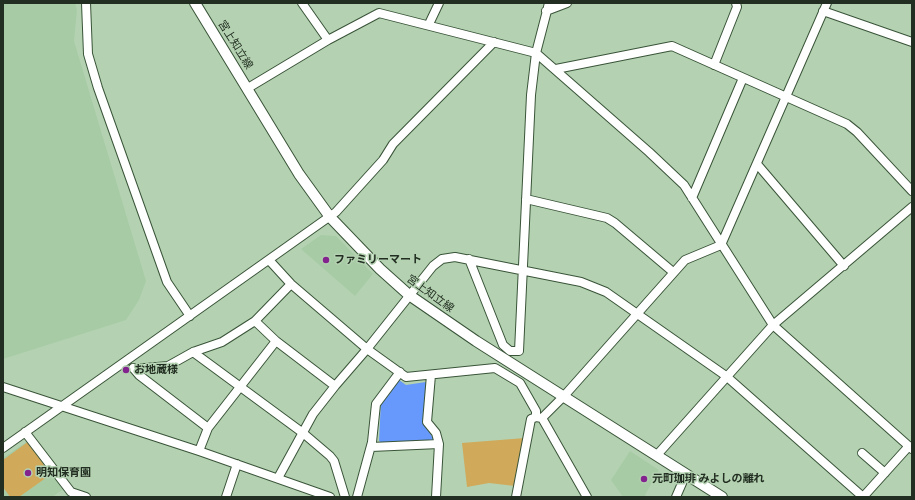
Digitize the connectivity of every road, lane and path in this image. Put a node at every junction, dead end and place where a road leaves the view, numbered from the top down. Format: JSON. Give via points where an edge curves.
{"nodes":[{"id":1,"x":86,"y":3,"type":"edge"},
{"id":2,"x":195,"y":3,"type":"edge"},
{"id":3,"x":302,"y":3,"type":"edge"},
{"id":4,"x":439,"y":3,"type":"edge"},
{"id":5,"x":549,"y":3,"type":"edge"},
{"id":6,"x":567,"y":3,"type":"edge"},
{"id":7,"x":736,"y":3,"type":"edge"},
{"id":8,"x":827,"y":3,"type":"edge"},
{"id":9,"x":546,"y":11,"type":"junction"},
{"id":10,"x":823,"y":11,"type":"junction"},
{"id":11,"x":429,"y":24,"type":"junction"},
{"id":12,"x":328,"y":40,"type":"junction"},
{"id":13,"x":494,"y":42,"type":"junction"},
{"id":14,"x":912,"y":42,"type":"edge"},
{"id":15,"x":536,"y":54,"type":"junction"},
{"id":16,"x":714,"y":65,"type":"junction"},
{"id":17,"x":556,"y":69,"type":"junction"},
{"id":18,"x":743,"y":78,"type":"junction"},
{"id":19,"x":248,"y":88,"type":"junction"},
{"id":20,"x":786,"y":98,"type":"junction"},
{"id":21,"x":757,"y":164,"type":"junction"},
{"id":22,"x":912,"y":191,"type":"edge"},
{"id":23,"x":692,"y":198,"type":"junction"},
{"id":24,"x":526,"y":199,"type":"junction"},
{"id":25,"x":912,"y":207,"type":"edge"},
{"id":26,"x":330,"y":217,"type":"junction"},
{"id":27,"x":721,"y":245,"type":"junction"},
{"id":28,"x":469,"y":259,"type":"junction"},
{"id":29,"x":269,"y":260,"type":"junction"},
{"id":30,"x":844,"y":266,"type":"junction"},
{"id":31,"x":523,"y":269,"type":"junction"},
{"id":32,"x":672,"y":272,"type":"junction"},
{"id":33,"x":291,"y":284,"type":"junction"},
{"id":34,"x":409,"y":295,"type":"junction"},
{"id":35,"x":637,"y":313,"type":"junction"},
{"id":36,"x":190,"y":316,"type":"junction"},
{"id":37,"x":256,"y":321,"type":"junction"},
{"id":38,"x":773,"y":325,"type":"junction"},
{"id":39,"x":276,"y":341,"type":"junction"},
{"id":40,"x":368,"y":349,"type":"junction"},
{"id":41,"x":193,"y":352,"type":"junction"},
{"id":42,"x":127,"y":360,"type":"junction"},
{"id":43,"x":134,"y":369,"type":"junction"},
{"id":44,"x":400,"y":372,"type":"junction"},
{"id":45,"x":432,"y":375,"type":"junction"},
{"id":46,"x":726,"y":376,"type":"junction"},
{"id":47,"x":335,"y":386,"type":"junction"},
{"id":48,"x":3,"y":387,"type":"edge"},
{"id":49,"x":240,"y":388,"type":"junction"},
{"id":50,"x":564,"y":396,"type":"junction"},
{"id":51,"x":62,"y":406,"type":"junction"},
{"id":52,"x":539,"y":417,"type":"junction"},
{"id":53,"x":208,"y":428,"type":"junction"},
{"id":54,"x":25,"y":432,"type":"junction"},
{"id":55,"x":303,"y":433,"type":"junction"},
{"id":56,"x":439,"y":444,"type":"junction"},
{"id":57,"x":371,"y":447,"type":"junction"},
{"id":58,"x":910,"y":447,"type":"edge"},
{"id":59,"x":3,"y":448,"type":"edge"},
{"id":60,"x":199,"y":451,"type":"junction"},
{"id":61,"x":862,"y":453,"type":"dead end"},
{"id":62,"x":657,"y":455,"type":"junction"},
{"id":63,"x":237,"y":464,"type":"junction"},
{"id":64,"x":885,"y":473,"type":"junction"},
{"id":65,"x":686,"y":474,"type":"junction"},
{"id":66,"x":278,"y":478,"type":"junction"},
{"id":67,"x":308,"y":494,"type":"edge"},
{"id":68,"x":585,"y":495,"type":"edge"},
{"id":69,"x":86,"y":497,"type":"edge"},
{"id":70,"x":226,"y":497,"type":"edge"},
{"id":71,"x":330,"y":497,"type":"edge"},
{"id":72,"x":345,"y":497,"type":"edge"},
{"id":73,"x":357,"y":497,"type":"edge"},
{"id":74,"x":436,"y":497,"type":"edge"},
{"id":75,"x":516,"y":497,"type":"edge"},
{"id":76,"x":676,"y":497,"type":"edge"},
{"id":77,"x":722,"y":497,"type":"edge"},
{"id":78,"x":863,"y":497,"type":"edge"}],
"edges":[{"from":1,"to":36,"type":"street","via":[[88,54],[98,88],[167,282]]},
{"from":2,"to":19,"type":"main road","name":"宮上知立線"},
{"from":3,"to":12,"type":"street"},
{"from":4,"to":11,"type":"street"},
{"from":5,"to":9,"type":"street"},
{"from":6,"to":9,"type":"street"},
{"from":7,"to":16,"type":"street"},
{"from":8,"to":10,"type":"street"},
{"from":9,"to":15,"type":"street"},
{"from":10,"to":14,"type":"street"},
{"from":10,"to":20,"type":"street"},
{"from":11,"to":12,"type":"street","via":[[379,13]]},
{"from":11,"to":13,"type":"street"},
{"from":12,"to":19,"type":"street"},
{"from":13,"to":15,"type":"street"},
{"from":13,"to":26,"type":"street","via":[[393,144],[378,165]]},
{"from":15,"to":17,"type":"street"},
{"from":15,"to":24,"type":"street","via":[[530,102]]},
{"from":16,"to":17,"type":"street","via":[[672,46]]},
{"from":16,"to":18,"type":"street"},
{"from":17,"to":23,"type":"street","via":[[665,166],[684,185]]},
{"from":18,"to":20,"type":"street"},
{"from":18,"to":23,"type":"street"},
{"from":19,"to":26,"type":"main road","name":"宮上知立線","via":[[299,174]]},
{"from":20,"to":21,"type":"street"},
{"from":20,"to":22,"type":"street","via":[[847,124]]},
{"from":21,"to":27,"type":"street"},
{"from":21,"to":30,"type":"street"},
{"from":23,"to":27,"type":"street"},
{"from":24,"to":31,"type":"street"},
{"from":24,"to":32,"type":"street","via":[[611,220]]},
{"from":25,"to":30,"type":"street"},
{"from":26,"to":29,"type":"street"},
{"from":26,"to":34,"type":"main road","name":"宮上知立線"},
{"from":27,"to":32,"type":"street","via":[[685,260]]},
{"from":27,"to":38,"type":"street"},
{"from":28,"to":31,"type":"street"},
{"from":28,"to":31,"type":"street","via":[[503,345],[510,351],[519,352]]},
{"from":28,"to":34,"type":"street","via":[[442,259]]},
{"from":29,"to":33,"type":"street"},
{"from":29,"to":36,"type":"street"},
{"from":30,"to":38,"type":"street"},
{"from":31,"to":35,"type":"street","via":[[581,282],[606,292]]},
{"from":32,"to":35,"type":"street"},
{"from":33,"to":37,"type":"street"},
{"from":33,"to":40,"type":"street"},
{"from":34,"to":40,"type":"street"},
{"from":34,"to":50,"type":"main road","name":"宮上知立線"},
{"from":35,"to":46,"type":"street"},
{"from":35,"to":50,"type":"street"},
{"from":36,"to":42,"type":"street"},
{"from":37,"to":39,"type":"street"},
{"from":37,"to":41,"type":"street","via":[[222,342]]},
{"from":38,"to":46,"type":"street"},
{"from":38,"to":58,"type":"street"},
{"from":39,"to":47,"type":"street"},
{"from":39,"to":49,"type":"street"},
{"from":40,"to":44,"type":"street"},
{"from":40,"to":47,"type":"street"},
{"from":41,"to":43,"type":"street","via":[[168,366]]},
{"from":41,"to":49,"type":"street"},
{"from":42,"to":43,"type":"street"},
{"from":42,"to":51,"type":"street"},
{"from":43,"to":53,"type":"street"},
{"from":44,"to":45,"type":"street","via":[[406,378]]},
{"from":44,"to":57,"type":"street","via":[[376,404]]},
{"from":45,"to":52,"type":"street","via":[[495,368],[520,383]]},
{"from":45,"to":56,"type":"street","via":[[427,422],[436,433]]},
{"from":46,"to":62,"type":"street"},
{"from":46,"to":78,"type":"street"},
{"from":47,"to":55,"type":"street","via":[[313,414]]},
{"from":48,"to":51,"type":"street"},
{"from":49,"to":53,"type":"street"},
{"from":49,"to":55,"type":"street"},
{"from":50,"to":52,"type":"street"},
{"from":50,"to":62,"type":"main road","name":"宮上知立線"},
{"from":51,"to":54,"type":"street"},
{"from":51,"to":60,"type":"street"},
{"from":52,"to":68,"type":"street"},
{"from":52,"to":75,"type":"street","via":[[531,419]]},
{"from":53,"to":60,"type":"street"},
{"from":54,"to":59,"type":"street"},
{"from":54,"to":69,"type":"street","via":[[71,492]]},
{"from":55,"to":66,"type":"street"},
{"from":55,"to":72,"type":"street","via":[[334,461]]},
{"from":56,"to":57,"type":"street"},
{"from":56,"to":74,"type":"street"},
{"from":57,"to":73,"type":"street"},
{"from":58,"to":64,"type":"street"},
{"from":60,"to":63,"type":"street"},
{"from":61,"to":64,"type":"street"},
{"from":62,"to":65,"type":"main road","name":"宮上知立線"},
{"from":63,"to":66,"type":"street"},
{"from":63,"to":70,"type":"street"},
{"from":64,"to":78,"type":"street"},
{"from":65,"to":76,"type":"street"},
{"from":65,"to":77,"type":"main road","name":"宮上知立線"},
{"from":66,"to":67,"type":"street"},
{"from":67,"to":71,"type":"street"}]}
